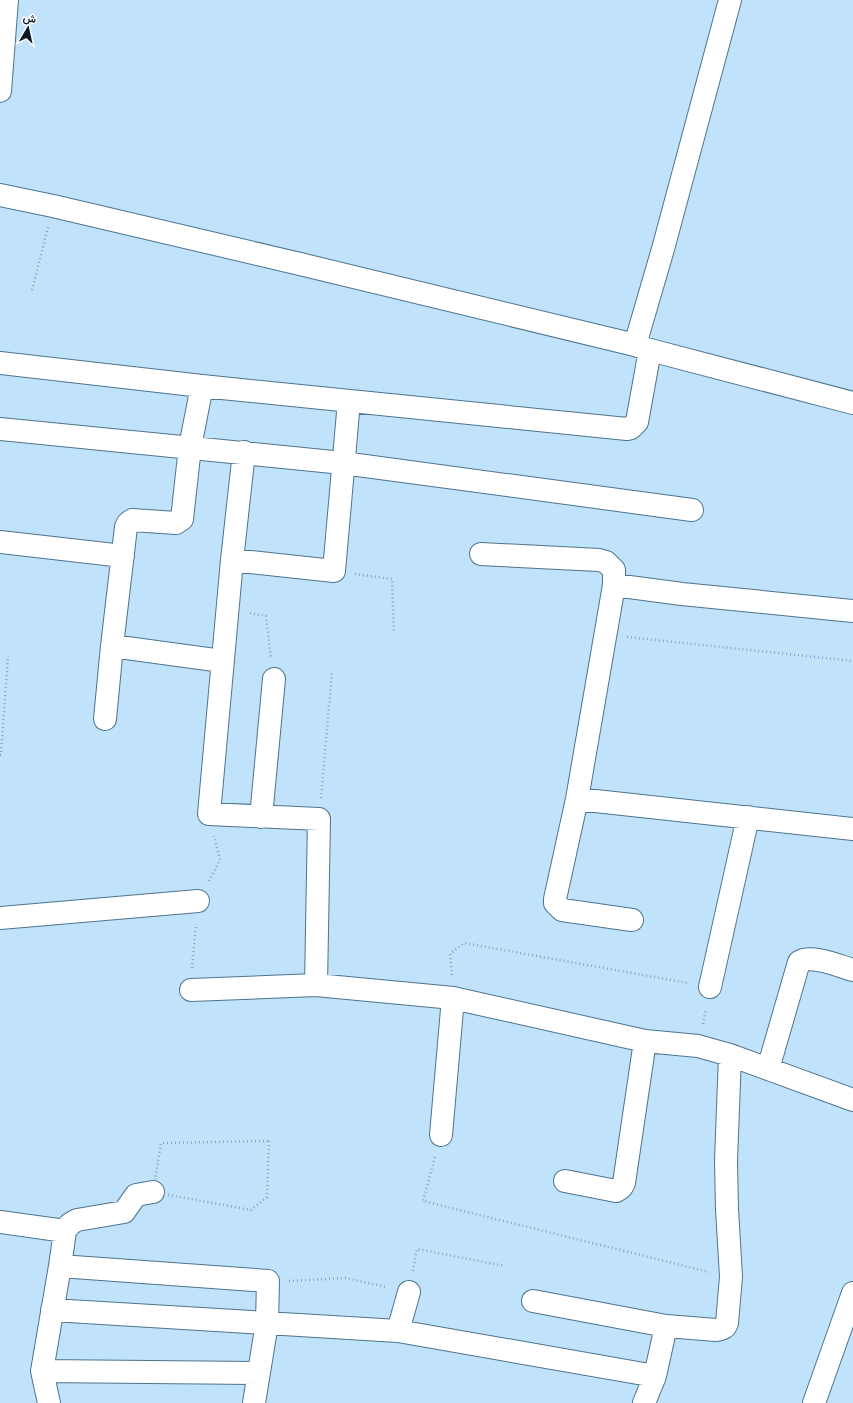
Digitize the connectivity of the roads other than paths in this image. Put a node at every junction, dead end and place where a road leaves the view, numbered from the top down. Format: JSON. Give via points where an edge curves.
{"nodes":[{"id":1,"x":7,"y":0,"type":"edge"},
{"id":2,"x":730,"y":0,"type":"edge"},
{"id":3,"x":0,"y":91,"type":"edge"},
{"id":4,"x":0,"y":195,"type":"edge"},
{"id":5,"x":642,"y":348,"type":"junction"},
{"id":6,"x":0,"y":363,"type":"edge"},
{"id":7,"x":202,"y":386,"type":"junction"},
{"id":8,"x":349,"y":401,"type":"junction"},
{"id":9,"x":853,"y":403,"type":"edge"},
{"id":10,"x":0,"y":429,"type":"edge"},
{"id":11,"x":190,"y":447,"type":"junction"},
{"id":12,"x":244,"y":452,"type":"junction"},
{"id":13,"x":343,"y":463,"type":"junction"},
{"id":14,"x":692,"y":510,"type":"dead end"},
{"id":15,"x":0,"y":542,"type":"edge"},
{"id":16,"x":481,"y":554,"type":"dead end"},
{"id":17,"x":123,"y":556,"type":"junction"},
{"id":18,"x":232,"y":560,"type":"junction"},
{"id":19,"x":614,"y":585,"type":"junction"},
{"id":20,"x":853,"y":611,"type":"edge"},
{"id":21,"x":112,"y":646,"type":"junction"},
{"id":22,"x":222,"y":661,"type":"junction"},
{"id":23,"x":274,"y":679,"type":"road end"},
{"id":24,"x":105,"y":719,"type":"dead end"},
{"id":25,"x":577,"y":799,"type":"junction"},
{"id":26,"x":261,"y":817,"type":"junction"},
{"id":27,"x":748,"y":817,"type":"junction"},
{"id":28,"x":853,"y":829,"type":"edge"},
{"id":29,"x":198,"y":901,"type":"road end"},
{"id":30,"x":0,"y":918,"type":"edge"},
{"id":31,"x":632,"y":920,"type":"dead end"},
{"id":32,"x":853,"y":970,"type":"edge"},
{"id":33,"x":316,"y":985,"type":"junction"},
{"id":34,"x":710,"y":987,"type":"road end"},
{"id":35,"x":191,"y":990,"type":"road end"},
{"id":36,"x":453,"y":998,"type":"junction"},
{"id":37,"x":644,"y":1041,"type":"junction"},
{"id":38,"x":730,"y":1055,"type":"junction"},
{"id":39,"x":768,"y":1068,"type":"junction"},
{"id":40,"x":853,"y":1100,"type":"edge"},
{"id":41,"x":441,"y":1135,"type":"road end"},
{"id":42,"x":565,"y":1182,"type":"dead end"},
{"id":43,"x":153,"y":1192,"type":"road end"},
{"id":44,"x":0,"y":1222,"type":"edge"},
{"id":45,"x":65,"y":1231,"type":"junction"},
{"id":46,"x":60,"y":1266,"type":"junction"},
{"id":47,"x":409,"y":1292,"type":"road end"},
{"id":48,"x":853,"y":1293,"type":"edge"},
{"id":49,"x":533,"y":1301,"type":"dead end"},
{"id":50,"x":52,"y":1310,"type":"junction"},
{"id":51,"x":267,"y":1324,"type":"junction"},
{"id":52,"x":666,"y":1326,"type":"junction"},
{"id":53,"x":398,"y":1331,"type":"junction"},
{"id":54,"x":42,"y":1371,"type":"junction"},
{"id":55,"x":259,"y":1373,"type":"junction"},
{"id":56,"x":655,"y":1376,"type":"junction"},
{"id":57,"x":50,"y":1403,"type":"edge"},
{"id":58,"x":254,"y":1403,"type":"edge"},
{"id":59,"x":644,"y":1403,"type":"edge"},
{"id":60,"x":814,"y":1403,"type":"edge"}],
"edges":[{"from":1,"to":3,"type":"street"},
{"from":2,"to":5,"type":"street","via":[[663,249]]},
{"from":4,"to":5,"type":"street","via":[[300,264]]},
{"from":5,"to":8,"type":"street","via":[[637,422],[631,428],[484,416]]},
{"from":5,"to":9,"type":"street"},
{"from":6,"to":7,"type":"street"},
{"from":7,"to":8,"type":"street"},
{"from":7,"to":11,"type":"street"},
{"from":8,"to":13,"type":"street"},
{"from":10,"to":11,"type":"street"},
{"from":11,"to":12,"type":"street"},
{"from":11,"to":17,"type":"street","via":[[182,519],[176,523],[132,520],[128,523]]},
{"from":12,"to":13,"type":"street"},
{"from":12,"to":18,"type":"street"},
{"from":13,"to":14,"type":"street"},
{"from":13,"to":18,"type":"street","via":[[334,571]]},
{"from":15,"to":17,"type":"street"},
{"from":16,"to":19,"type":"street","via":[[599,560],[606,562],[614,570]]},
{"from":17,"to":21,"type":"street"},
{"from":18,"to":22,"type":"street"},
{"from":19,"to":20,"type":"street"},
{"from":19,"to":25,"type":"street"},
{"from":21,"to":22,"type":"street"},
{"from":21,"to":24,"type":"street"},
{"from":22,"to":26,"type":"street","via":[[209,814]]},
{"from":23,"to":26,"type":"street"},
{"from":25,"to":27,"type":"street"},
{"from":25,"to":31,"type":"street","via":[[555,904],[562,910]]},
{"from":26,"to":33,"type":"street","via":[[319,819]]},
{"from":27,"to":28,"type":"street"},
{"from":27,"to":34,"type":"street"},
{"from":29,"to":30,"type":"street"},
{"from":32,"to":39,"type":"street","via":[[814,959],[803,959],[799,962]]},
{"from":33,"to":35,"type":"street"},
{"from":33,"to":36,"type":"street"},
{"from":36,"to":37,"type":"street"},
{"from":36,"to":41,"type":"street"},
{"from":37,"to":38,"type":"street","via":[[698,1046]]},
{"from":37,"to":42,"type":"street","via":[[622,1187],[616,1191]]},
{"from":38,"to":39,"type":"street"},
{"from":38,"to":52,"type":"street","via":[[726,1161],[731,1277],[727,1323],[725,1327],[716,1330]]},
{"from":39,"to":40,"type":"street"},
{"from":43,"to":45,"type":"street","via":[[136,1195],[124,1212],[77,1220]]},
{"from":44,"to":45,"type":"street"},
{"from":45,"to":46,"type":"street"},
{"from":46,"to":50,"type":"street"},
{"from":46,"to":51,"type":"street","via":[[268,1282]]},
{"from":47,"to":53,"type":"street"},
{"from":48,"to":60,"type":"street"},
{"from":49,"to":52,"type":"street"},
{"from":50,"to":51,"type":"street"},
{"from":50,"to":54,"type":"street"},
{"from":51,"to":53,"type":"street"},
{"from":51,"to":55,"type":"street"},
{"from":52,"to":56,"type":"street"},
{"from":53,"to":56,"type":"street"},
{"from":54,"to":55,"type":"street"},
{"from":54,"to":57,"type":"street"},
{"from":55,"to":58,"type":"street"},
{"from":56,"to":59,"type":"street"}]}
